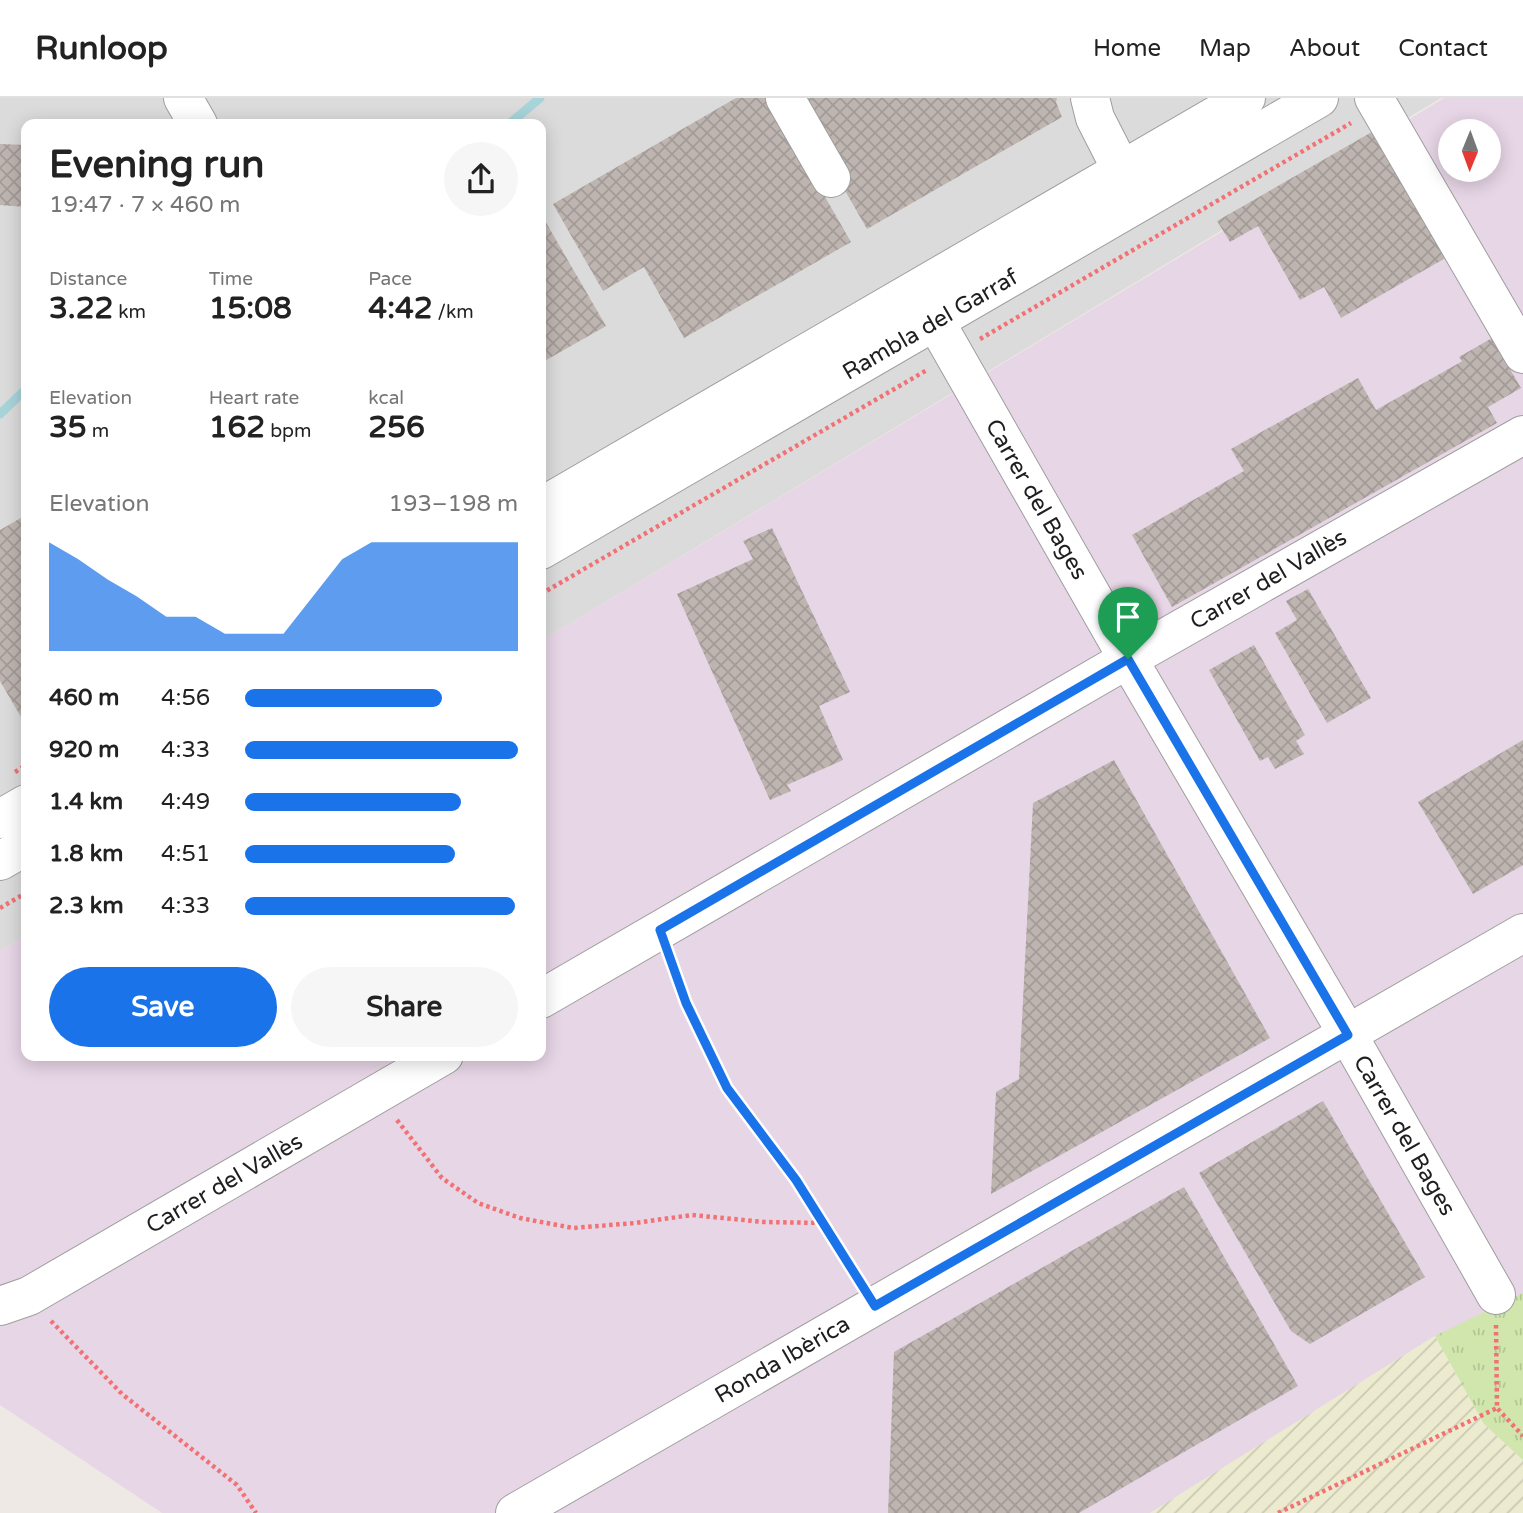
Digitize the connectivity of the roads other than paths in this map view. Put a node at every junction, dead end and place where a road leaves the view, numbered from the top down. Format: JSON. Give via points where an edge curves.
{"nodes":[{"id":1,"x":183,"y":98,"type":"edge"},
{"id":2,"x":785,"y":98,"type":"edge"},
{"id":3,"x":1090,"y":98,"type":"edge"},
{"id":4,"x":1246,"y":98,"type":"edge"},
{"id":5,"x":1319,"y":98,"type":"edge"},
{"id":6,"x":1374,"y":98,"type":"edge"},
{"id":7,"x":195,"y":119,"type":"edge"},
{"id":8,"x":1122,"y":171,"type":"junction"},
{"id":9,"x":831,"y":178,"type":"dead end"},
{"id":10,"x":935,"y":321,"type":"junction"},
{"id":11,"x":1523,"y":354,"type":"edge"},
{"id":12,"x":1523,"y":435,"type":"edge"},
{"id":13,"x":546,"y":504,"type":"edge"},
{"id":14,"x":546,"y":547,"type":"edge"},
{"id":15,"x":1128,"y":659,"type":"junction"},
{"id":16,"x":21,"y":807,"type":"edge"},
{"id":17,"x":0,"y":819,"type":"edge"},
{"id":18,"x":21,"y":849,"type":"edge"},
{"id":19,"x":0,"y":861,"type":"edge"},
{"id":20,"x":1523,"y":933,"type":"edge"},
{"id":21,"x":546,"y":996,"type":"edge"},
{"id":22,"x":1348,"y":1035,"type":"junction"},
{"id":23,"x":434,"y":1061,"type":"edge"},
{"id":24,"x":1496,"y":1295,"type":"road end"},
{"id":25,"x":10,"y":1303,"type":"edge"},
{"id":26,"x":515,"y":1513,"type":"edge"}],
"edges":[{"from":1,"to":7,"type":"street"},
{"from":2,"to":9,"type":"street"},
{"from":3,"to":8,"type":"street"},
{"from":4,"to":8,"type":"street","name":"Rambla del Garraf"},
{"from":5,"to":10,"type":"street","name":"Rambla del Garraf"},
{"from":6,"to":11,"type":"street"},
{"from":8,"to":13,"type":"street","name":"Rambla del Garraf"},
{"from":10,"to":14,"type":"street","name":"Rambla del Garraf"},
{"from":10,"to":15,"type":"street","name":"Carrer del Bages"},
{"from":12,"to":15,"type":"street","name":"Carrer del Vallès"},
{"from":15,"to":21,"type":"street","name":"Carrer del Vallès"},
{"from":15,"to":22,"type":"street","name":"Carrer del Bages"},
{"from":16,"to":17,"type":"street"},
{"from":18,"to":19,"type":"street"},
{"from":20,"to":22,"type":"street","name":"Ronda Ibèrica"},
{"from":22,"to":24,"type":"street","name":"Carrer del Bages"},
{"from":22,"to":26,"type":"street","name":"Ronda Ibèrica"},
{"from":23,"to":25,"type":"street","name":"Carrer del Vallès"}]}
